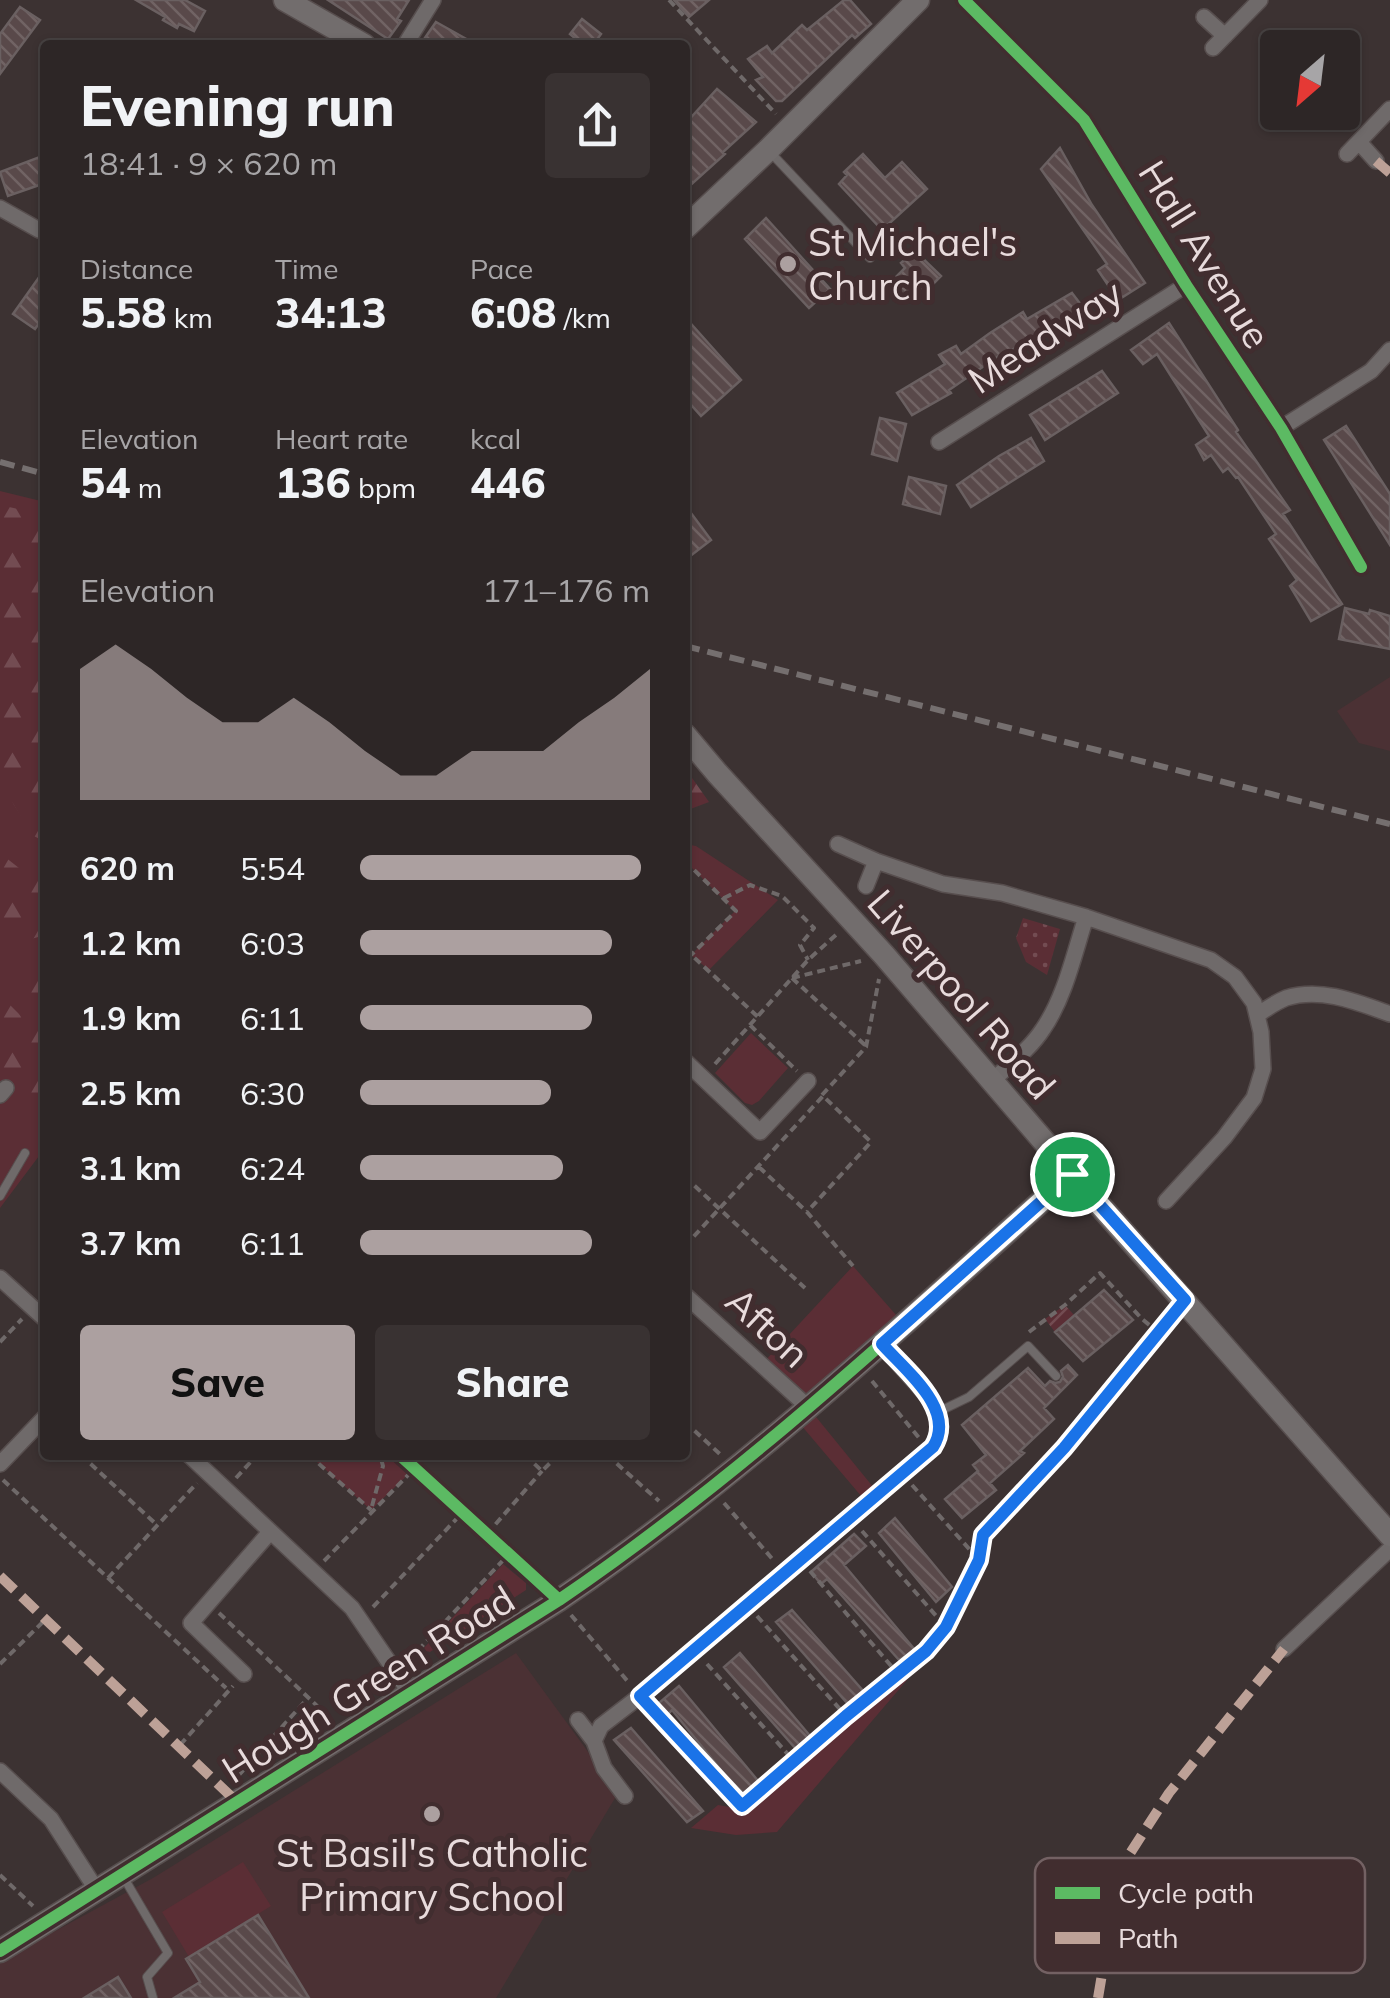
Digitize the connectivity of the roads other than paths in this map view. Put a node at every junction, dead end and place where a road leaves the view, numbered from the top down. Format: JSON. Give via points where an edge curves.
{"nodes":[{"id":1,"x":285,"y":0,"type":"edge"},
{"id":2,"x":433,"y":0,"type":"edge"},
{"id":3,"x":918,"y":0,"type":"edge"},
{"id":4,"x":964,"y":0,"type":"edge"},
{"id":5,"x":1260,"y":0,"type":"edge"},
{"id":6,"x":1204,"y":17,"type":"dead end"},
{"id":7,"x":355,"y":40,"type":"edge"},
{"id":8,"x":409,"y":40,"type":"edge"},
{"id":9,"x":1390,"y":108,"type":"edge"},
{"id":10,"x":1359,"y":142,"type":"junction"},
{"id":11,"x":768,"y":150,"type":"junction"},
{"id":12,"x":1347,"y":154,"type":"dead end"},
{"id":13,"x":1376,"y":161,"type":"dead end"},
{"id":14,"x":0,"y":208,"type":"edge"},
{"id":15,"x":690,"y":223,"type":"edge"},
{"id":16,"x":40,"y":230,"type":"edge"},
{"id":17,"x":870,"y":258,"type":"dead end"},
{"id":18,"x":1186,"y":285,"type":"junction"},
{"id":19,"x":1390,"y":350,"type":"edge"},
{"id":20,"x":1281,"y":428,"type":"junction"},
{"id":21,"x":939,"y":442,"type":"dead end"},
{"id":22,"x":1361,"y":567,"type":"dead end"},
{"id":23,"x":690,"y":741,"type":"edge"},
{"id":24,"x":838,"y":844,"type":"dead end"},
{"id":25,"x":876,"y":862,"type":"junction"},
{"id":26,"x":866,"y":886,"type":"dead end"},
{"id":27,"x":1086,"y":918,"type":"junction"},
{"id":28,"x":1390,"y":1014,"type":"edge"},
{"id":29,"x":1257,"y":1015,"type":"junction"},
{"id":30,"x":692,"y":1072,"type":"edge"},
{"id":31,"x":993,"y":1080,"type":"junction"},
{"id":32,"x":808,"y":1081,"type":"road end"},
{"id":33,"x":25,"y":1153,"type":"dead end"},
{"id":34,"x":1072,"y":1174,"type":"junction"},
{"id":35,"x":0,"y":1196,"type":"edge"},
{"id":36,"x":1166,"y":1202,"type":"dead end"},
{"id":37,"x":0,"y":1278,"type":"edge"},
{"id":38,"x":690,"y":1300,"type":"edge"},
{"id":39,"x":39,"y":1313,"type":"edge"},
{"id":40,"x":882,"y":1344,"type":"junction"},
{"id":41,"x":1056,"y":1376,"type":"dead end"},
{"id":42,"x":808,"y":1407,"type":"junction"},
{"id":43,"x":938,"y":1412,"type":"junction"},
{"id":44,"x":40,"y":1422,"type":"edge"},
{"id":45,"x":194,"y":1460,"type":"edge"},
{"id":46,"x":0,"y":1464,"type":"edge"},
{"id":47,"x":270,"y":1532,"type":"junction"},
{"id":48,"x":1390,"y":1535,"type":"edge"},
{"id":49,"x":1390,"y":1549,"type":"edge"},
{"id":50,"x":1284,"y":1649,"type":"dead end"},
{"id":51,"x":244,"y":1674,"type":"road end"},
{"id":52,"x":410,"y":1693,"type":"junction"},
{"id":53,"x":578,"y":1720,"type":"dead end"},
{"id":54,"x":594,"y":1741,"type":"junction"},
{"id":55,"x":0,"y":1771,"type":"edge"},
{"id":56,"x":625,"y":1796,"type":"dead end"},
{"id":57,"x":122,"y":1874,"type":"junction"},
{"id":58,"x":96,"y":1889,"type":"junction"},
{"id":59,"x":0,"y":1951,"type":"edge"},
{"id":60,"x":153,"y":1998,"type":"edge"}],
"edges":[{"from":1,"to":7,"type":"street"},
{"from":2,"to":8,"type":"street"},
{"from":3,"to":11,"type":"street"},
{"from":4,"to":18,"type":"street","name":"Hall Avenue","via":[[1084,120]]},
{"from":5,"to":6,"type":"street","via":[[1219,42]]},
{"from":9,"to":10,"type":"street"},
{"from":10,"to":12,"type":"street"},
{"from":10,"to":13,"type":"street"},
{"from":11,"to":15,"type":"street"},
{"from":11,"to":17,"type":"lane"},
{"from":14,"to":16,"type":"street"},
{"from":18,"to":20,"type":"street","name":"Hall Avenue"},
{"from":18,"to":21,"type":"street","name":"Meadway"},
{"from":19,"to":20,"type":"street","via":[[1371,372]]},
{"from":20,"to":22,"type":"street","name":"Hall Avenue"},
{"from":23,"to":31,"type":"street","name":"Liverpool Road"},
{"from":24,"to":25,"type":"street"},
{"from":25,"to":26,"type":"street"},
{"from":25,"to":27,"type":"street"},
{"from":27,"to":29,"type":"street","via":[[1212,960],[1235,977]]},
{"from":27,"to":31,"type":"street","via":[[1043,1030]]},
{"from":28,"to":29,"type":"street","via":[[1314,994],[1284,999]]},
{"from":29,"to":36,"type":"street","via":[[1263,1069],[1254,1098]]},
{"from":30,"to":32,"type":"street","via":[[760,1132]]},
{"from":31,"to":34,"type":"street","name":"Liverpool Road"},
{"from":33,"to":35,"type":"lane"},
{"from":34,"to":40,"type":"street","name":"Hough Green Road"},
{"from":34,"to":48,"type":"street","name":"Liverpool Road"},
{"from":37,"to":39,"type":"street"},
{"from":38,"to":42,"type":"street","name":"Afton"},
{"from":40,"to":42,"type":"street","name":"Hough Green Road"},
{"from":40,"to":43,"type":"street"},
{"from":41,"to":43,"type":"lane","via":[[1028,1346],[969,1397]]},
{"from":42,"to":52,"type":"street","name":"Hough Green Road","via":[[676,1516],[559,1600]]},
{"from":43,"to":54,"type":"street","via":[[939,1435],[930,1451],[601,1726]]},
{"from":44,"to":46,"type":"street"},
{"from":45,"to":47,"type":"street"},
{"from":47,"to":51,"type":"street","via":[[190,1624]]},
{"from":47,"to":52,"type":"street","via":[[352,1608]]},
{"from":49,"to":50,"type":"street"},
{"from":52,"to":57,"type":"street","name":"Hough Green Road"},
{"from":53,"to":54,"type":"street"},
{"from":54,"to":56,"type":"street"},
{"from":55,"to":58,"type":"street","via":[[51,1819]]},
{"from":57,"to":58,"type":"street","name":"Hough Green Road"},
{"from":57,"to":60,"type":"lane","via":[[168,1952],[147,1977]]},
{"from":58,"to":59,"type":"street","name":"Hough Green Road"}]}
